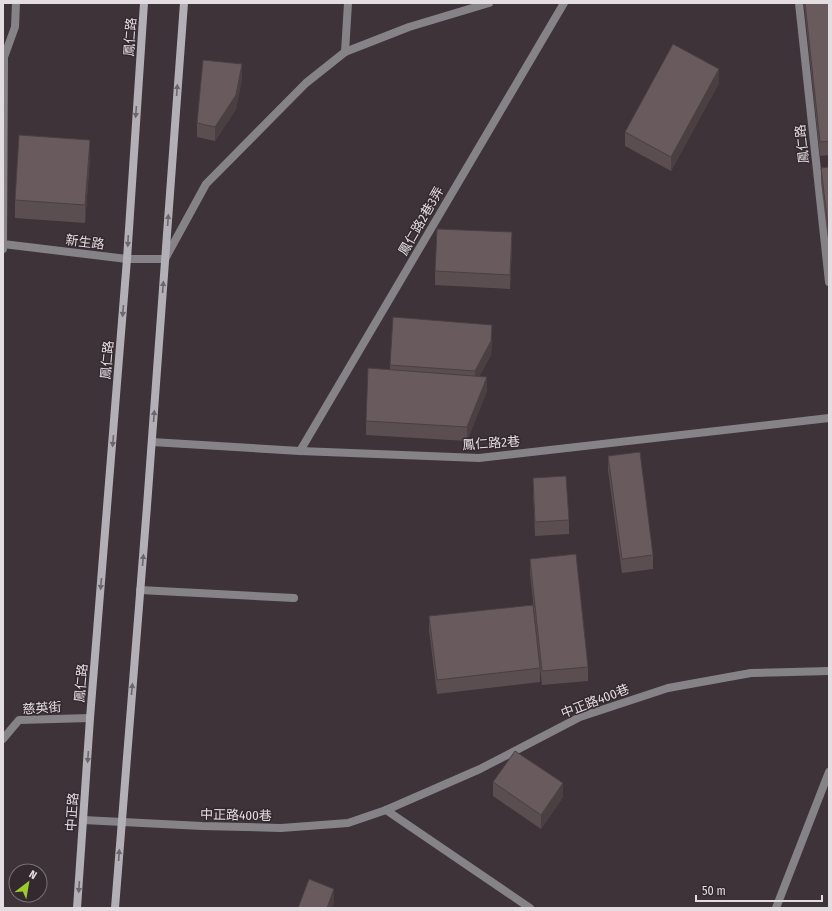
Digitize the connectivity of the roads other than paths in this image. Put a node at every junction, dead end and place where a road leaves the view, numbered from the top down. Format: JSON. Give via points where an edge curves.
{"nodes":[{"id":1,"x":16,"y":3,"type":"edge"},
{"id":2,"x":144,"y":3,"type":"edge"},
{"id":3,"x":184,"y":3,"type":"edge"},
{"id":4,"x":348,"y":3,"type":"edge"},
{"id":5,"x":489,"y":3,"type":"edge"},
{"id":6,"x":564,"y":3,"type":"edge"},
{"id":7,"x":799,"y":3,"type":"edge"},
{"id":8,"x":345,"y":52,"type":"junction"},
{"id":9,"x":4,"y":60,"type":"edge"},
{"id":10,"x":3,"y":244,"type":"edge"},
{"id":11,"x":3,"y":249,"type":"edge"},
{"id":12,"x":127,"y":258,"type":"junction"},
{"id":13,"x":165,"y":259,"type":"junction"},
{"id":14,"x":829,"y":282,"type":"edge"},
{"id":15,"x":829,"y":418,"type":"edge"},
{"id":16,"x":152,"y":442,"type":"junction"},
{"id":17,"x":300,"y":451,"type":"junction"},
{"id":18,"x":140,"y":590,"type":"junction"},
{"id":19,"x":294,"y":598,"type":"dead end"},
{"id":20,"x":829,"y":671,"type":"edge"},
{"id":21,"x":90,"y":718,"type":"junction"},
{"id":22,"x":3,"y":739,"type":"edge"},
{"id":23,"x":829,"y":772,"type":"edge"},
{"id":24,"x":386,"y":810,"type":"junction"},
{"id":25,"x":84,"y":820,"type":"junction"},
{"id":26,"x":122,"y":821,"type":"junction"},
{"id":27,"x":78,"y":908,"type":"edge"},
{"id":28,"x":115,"y":908,"type":"edge"},
{"id":29,"x":530,"y":908,"type":"edge"},
{"id":30,"x":776,"y":908,"type":"edge"}],
"edges":[{"from":1,"to":9,"type":"street","via":[[15,27]]},
{"from":2,"to":12,"type":"main road","name":"鳳仁路","one_way":true},
{"from":13,"to":3,"type":"main road","one_way":true},
{"from":4,"to":8,"type":"street"},
{"from":5,"to":8,"type":"street","via":[[409,27]]},
{"from":6,"to":17,"type":"street","name":"鳳仁路2巷3弄"},
{"from":7,"to":14,"type":"street","name":"鳳仁路"},
{"from":8,"to":13,"type":"street","via":[[306,82],[206,184]]},
{"from":9,"to":10,"type":"street"},
{"from":10,"to":11,"type":"street"},
{"from":10,"to":12,"type":"street","name":"新生路"},
{"from":12,"to":13,"type":"street","name":"新生路"},
{"from":12,"to":21,"type":"main road","name":"鳳仁路","one_way":true},
{"from":16,"to":13,"type":"main road","one_way":true},
{"from":15,"to":17,"type":"street","name":"鳳仁路2巷","via":[[479,458]]},
{"from":16,"to":17,"type":"street","name":"鳳仁路2巷"},
{"from":18,"to":16,"type":"main road","one_way":true},
{"from":18,"to":19,"type":"street"},
{"from":26,"to":18,"type":"main road","one_way":true},
{"from":20,"to":24,"type":"street","name":"中正路400巷","via":[[751,673],[668,688],[580,717],[480,770]]},
{"from":21,"to":22,"type":"street","name":"慈英街","via":[[19,720]]},
{"from":21,"to":25,"type":"main road","name":"中正路","one_way":true},
{"from":23,"to":30,"type":"street"},
{"from":24,"to":26,"type":"street","name":"中正路400巷","via":[[348,823],[281,828]]},
{"from":24,"to":29,"type":"street"},
{"from":25,"to":26,"type":"street","name":"中正路400巷"},
{"from":25,"to":27,"type":"main road","name":"中正路","one_way":true},
{"from":28,"to":26,"type":"main road","one_way":true}]}
